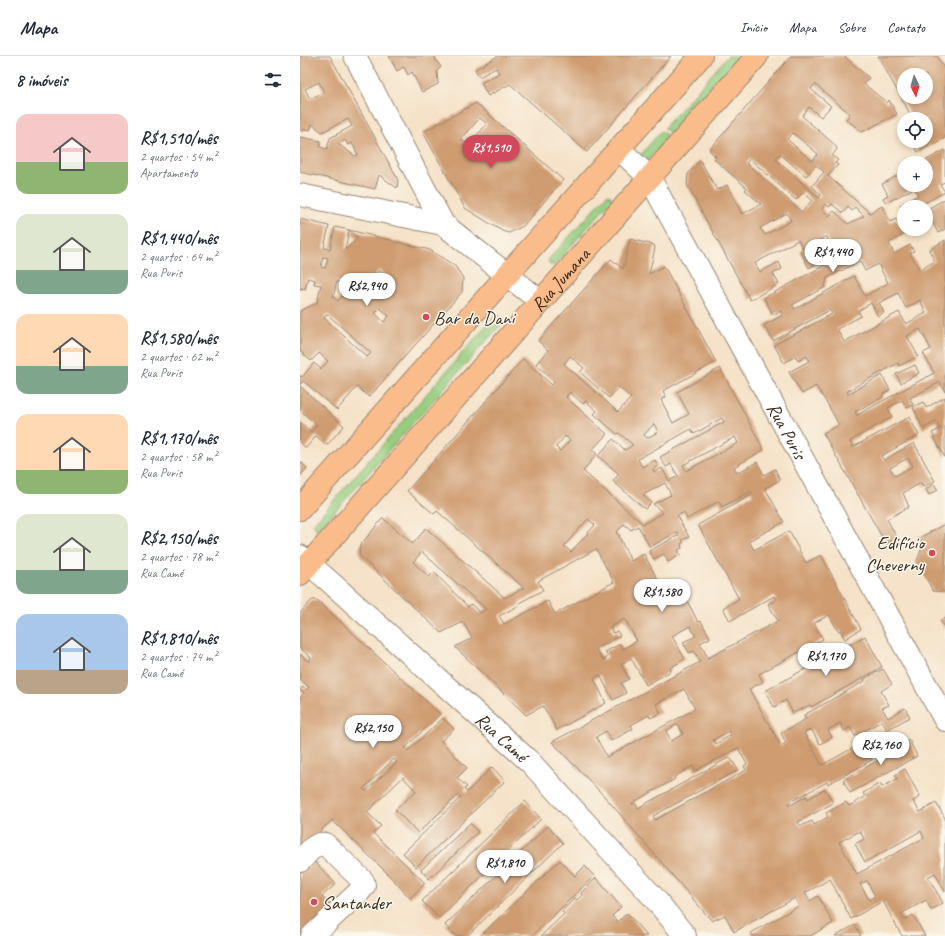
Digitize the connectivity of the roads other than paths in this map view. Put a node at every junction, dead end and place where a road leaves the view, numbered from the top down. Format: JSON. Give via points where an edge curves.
{"nodes":[{"id":1,"x":354,"y":56,"type":"edge"},
{"id":2,"x":701,"y":56,"type":"edge"},
{"id":3,"x":757,"y":56,"type":"edge"},
{"id":4,"x":619,"y":149,"type":"junction"},
{"id":5,"x":649,"y":177,"type":"junction"},
{"id":6,"x":300,"y":195,"type":"edge"},
{"id":7,"x":443,"y":224,"type":"junction"},
{"id":8,"x":508,"y":275,"type":"junction"},
{"id":9,"x":540,"y":301,"type":"junction"},
{"id":10,"x":300,"y":509,"type":"edge"},
{"id":11,"x":303,"y":565,"type":"edge"},
{"id":12,"x":945,"y":720,"type":"edge"},
{"id":13,"x":300,"y":861,"type":"edge"},
{"id":14,"x":312,"y":936,"type":"edge"},
{"id":15,"x":685,"y":936,"type":"edge"}],
"edges":[{"from":1,"to":7,"type":"street"},
{"from":2,"to":4,"type":"main road"},
{"from":3,"to":5,"type":"main road","name":"Rua Jumana"},
{"from":4,"to":5,"type":"street","name":"Rua Puris"},
{"from":4,"to":8,"type":"main road"},
{"from":5,"to":9,"type":"main road","name":"Rua Jumana"},
{"from":5,"to":12,"type":"street","name":"Rua Puris"},
{"from":6,"to":7,"type":"street"},
{"from":7,"to":8,"type":"street"},
{"from":8,"to":9,"type":"street"},
{"from":8,"to":10,"type":"main road"},
{"from":9,"to":11,"type":"main road","name":"Rua Jumana"},
{"from":11,"to":15,"type":"street","name":"Rua Camé","via":[[530,762],[656,900]]},
{"from":13,"to":14,"type":"street","via":[[315,846],[325,844],[363,881],[364,886]]}]}
